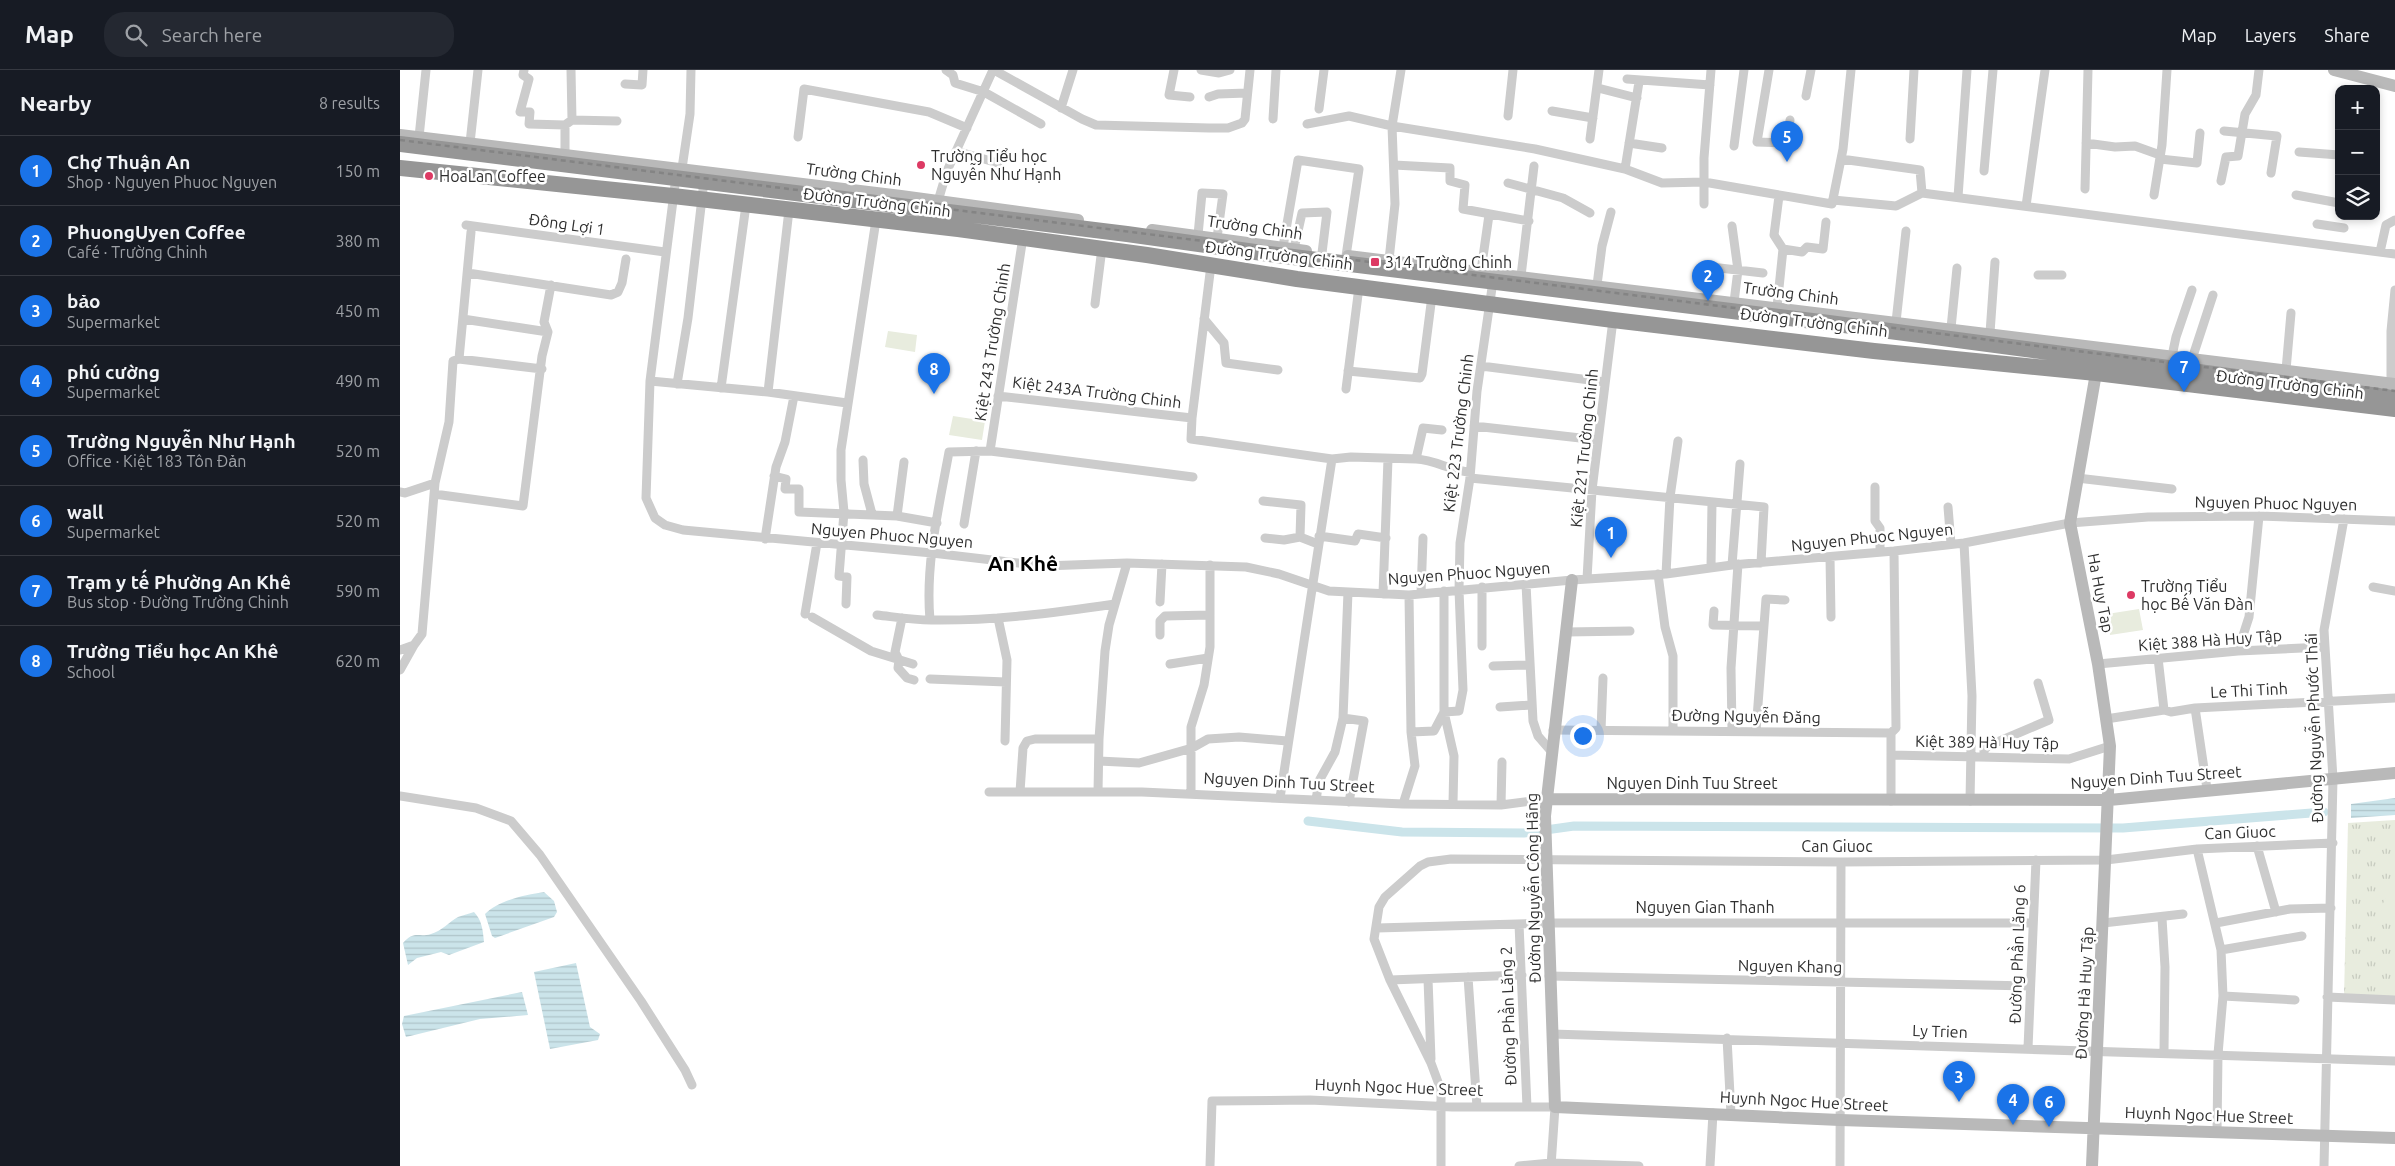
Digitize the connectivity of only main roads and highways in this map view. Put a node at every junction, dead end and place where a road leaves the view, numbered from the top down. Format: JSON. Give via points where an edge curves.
{"nodes":[{"id":1,"x":421,"y":142,"type":"junction"},
{"id":2,"x":400,"y":144,"type":"edge"},
{"id":3,"x":400,"y":168,"type":"edge"},
{"id":4,"x":421,"y":171,"type":"junction"},
{"id":5,"x":1127,"y":234,"type":"junction"},
{"id":6,"x":1124,"y":251,"type":"junction"},
{"id":7,"x":1288,"y":251,"type":"junction"},
{"id":8,"x":1285,"y":277,"type":"junction"},
{"id":9,"x":1846,"y":326,"type":"junction"},
{"id":10,"x":1844,"y":348,"type":"junction"},
{"id":11,"x":2394,"y":388,"type":"edge"},
{"id":12,"x":2395,"y":410,"type":"edge"}],
"edges":[{"from":1,"to":2,"type":"highway","name":"Đường Trường Chinh"},
{"from":1,"to":4,"type":"highway"},
{"from":1,"to":5,"type":"highway","name":"Đường Trường Chinh"},
{"from":3,"to":4,"type":"highway","name":"Đường Trường Chinh"},
{"from":4,"to":6,"type":"highway","name":"Đường Trường Chinh","via":[[702,199]]},
{"from":5,"to":6,"type":"highway"},
{"from":5,"to":7,"type":"highway","name":"Đường Trường Chinh"},
{"from":6,"to":8,"type":"highway","name":"Đường Trường Chinh"},
{"from":7,"to":8,"type":"highway"},
{"from":7,"to":9,"type":"highway","name":"Đường Trường Chinh"},
{"from":8,"to":10,"type":"highway","name":"Đường Trường Chinh"},
{"from":9,"to":10,"type":"highway"},
{"from":9,"to":11,"type":"highway","name":"Đường Trường Chinh"},
{"from":10,"to":12,"type":"highway","name":"Đường Trường Chinh","via":[[2096,373]]}]}
